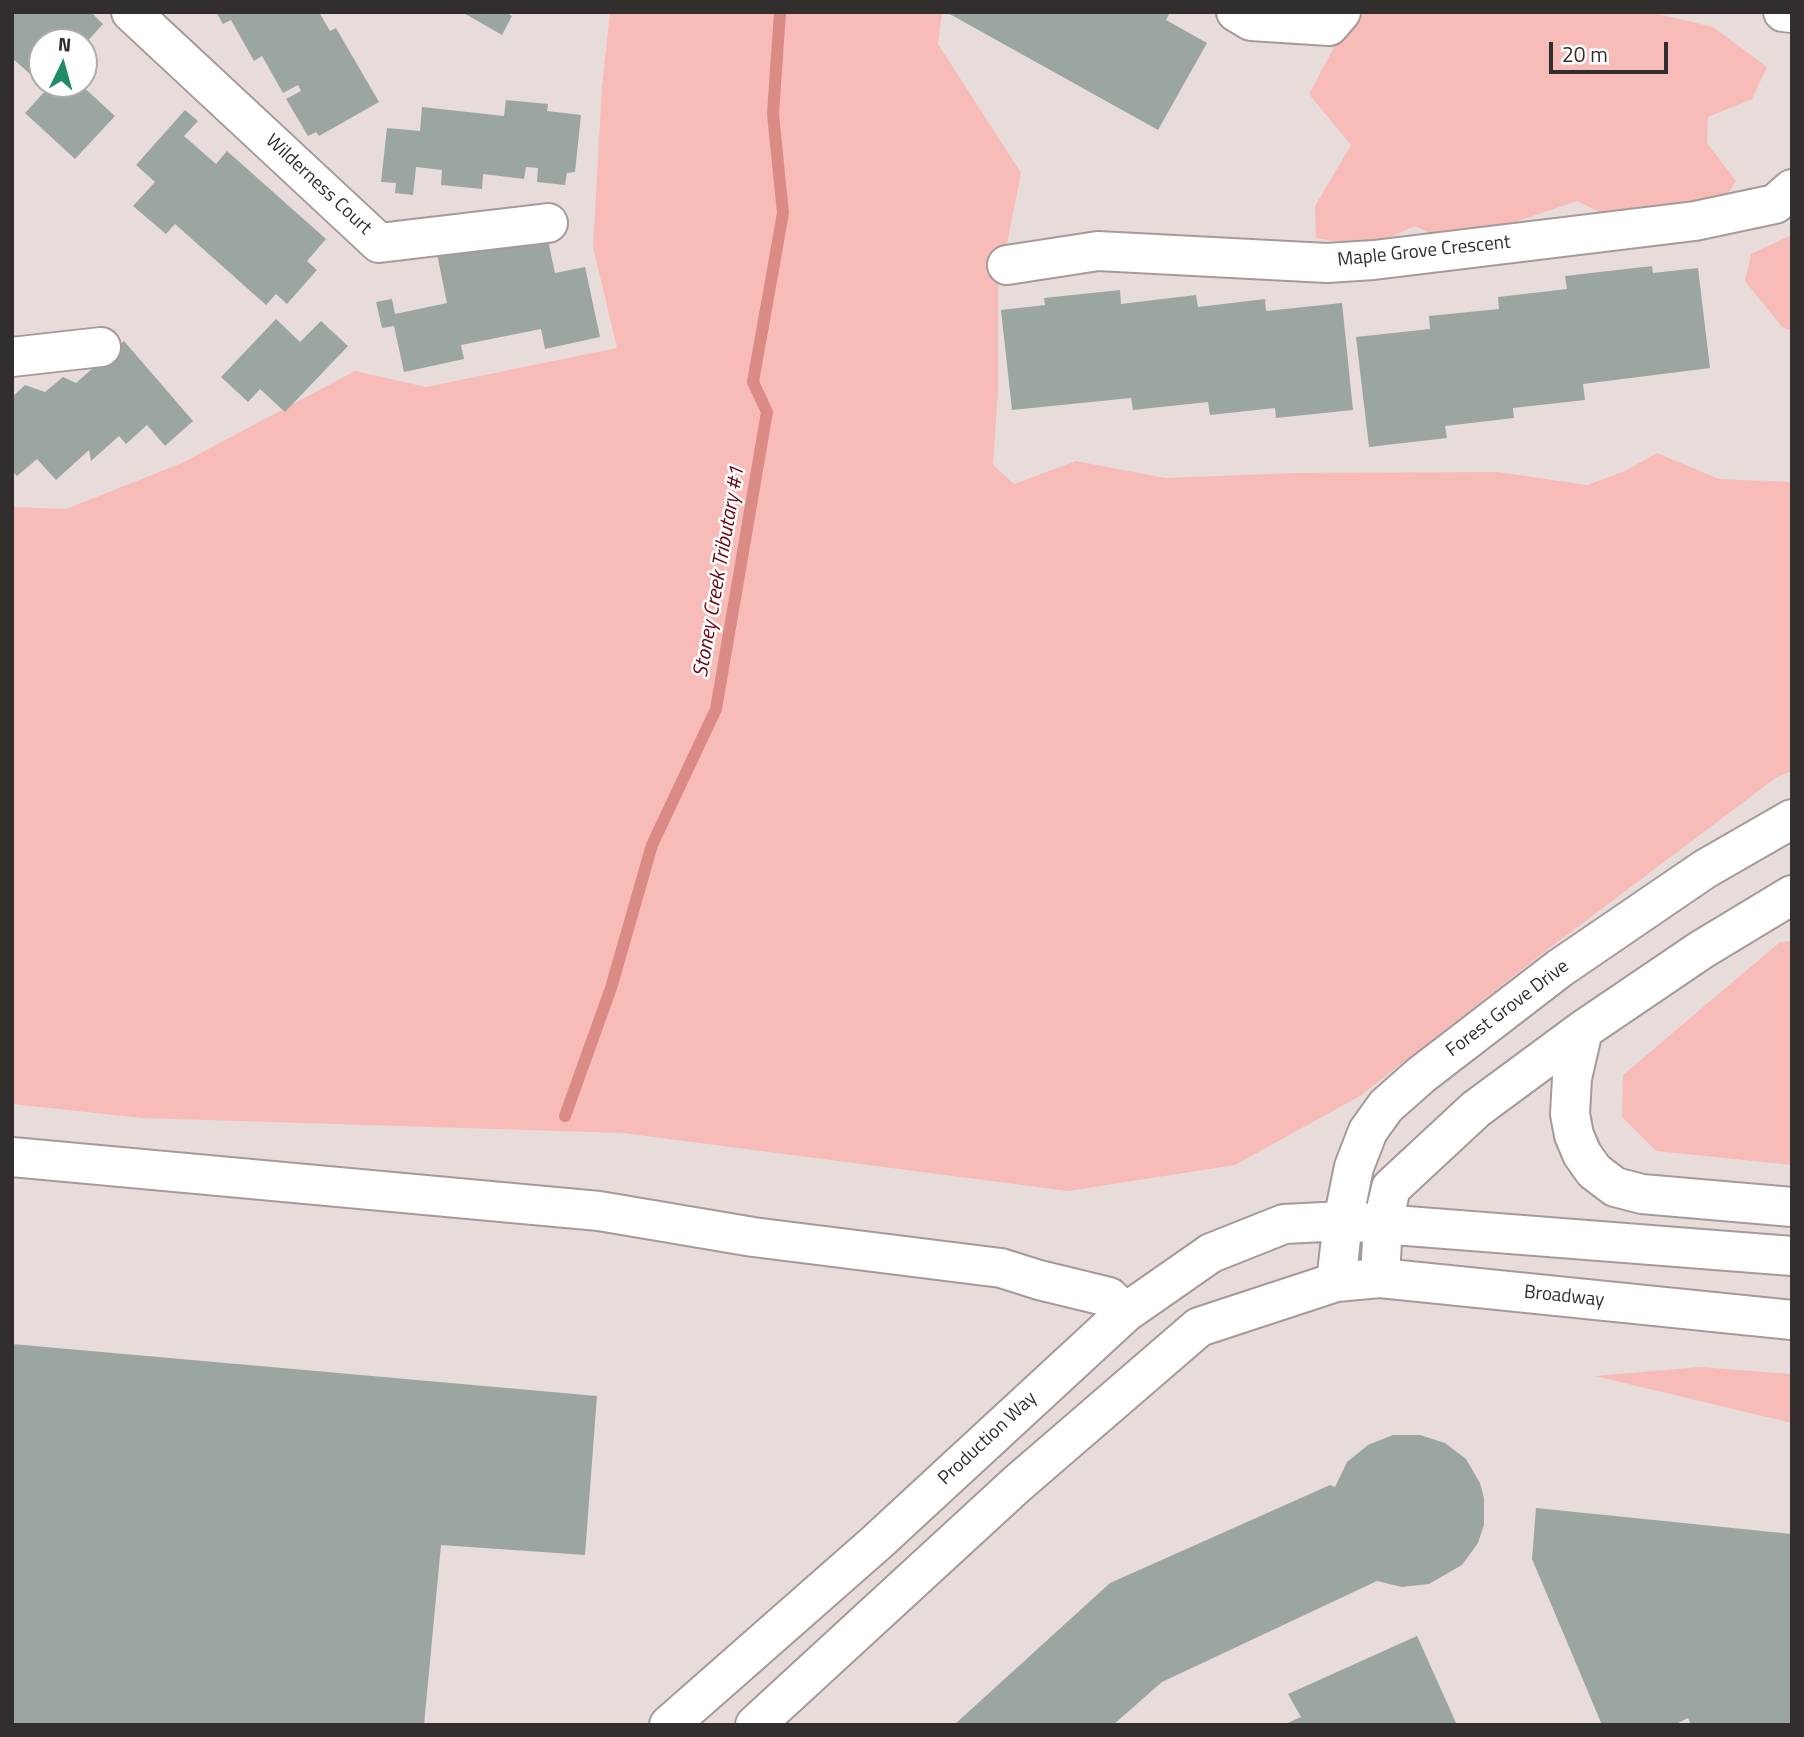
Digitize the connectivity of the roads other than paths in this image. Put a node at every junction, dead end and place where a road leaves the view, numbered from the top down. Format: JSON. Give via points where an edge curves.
{"nodes":[{"id":1,"x":131,"y":12,"type":"edge"},
{"id":2,"x":1236,"y":12,"type":"edge"},
{"id":3,"x":1340,"y":12,"type":"edge"},
{"id":4,"x":1783,"y":12,"type":"edge"},
{"id":5,"x":1792,"y":13,"type":"edge"},
{"id":6,"x":1792,"y":189,"type":"edge"},
{"id":7,"x":548,"y":223,"type":"dead end"},
{"id":8,"x":1007,"y":265,"type":"dead end"},
{"id":9,"x":101,"y":347,"type":"dead end"},
{"id":10,"x":12,"y":357,"type":"edge"},
{"id":11,"x":1792,"y":819,"type":"edge"},
{"id":12,"x":1792,"y":895,"type":"edge"},
{"id":13,"x":1583,"y":1030,"type":"junction"},
{"id":14,"x":12,"y":1157,"type":"edge"},
{"id":15,"x":1792,"y":1207,"type":"edge"},
{"id":16,"x":1343,"y":1221,"type":"junction"},
{"id":17,"x":1383,"y":1222,"type":"junction"},
{"id":18,"x":1792,"y":1256,"type":"edge"},
{"id":19,"x":1380,"y":1278,"type":"junction"},
{"id":20,"x":1336,"y":1282,"type":"junction"},
{"id":21,"x":1125,"y":1313,"type":"junction"},
{"id":22,"x":1792,"y":1320,"type":"edge"},
{"id":23,"x":669,"y":1725,"type":"edge"},
{"id":24,"x":755,"y":1725,"type":"edge"}],
"edges":[{"from":1,"to":7,"type":"street","name":"Wilderness Court","via":[[379,243]]},
{"from":2,"to":3,"type":"street","via":[[1251,21],[1329,26]]},
{"from":4,"to":5,"type":"street"},
{"from":6,"to":8,"type":"street","name":"Maple Grove Crescent","via":[[1775,204],[1695,221],[1374,260],[1326,263],[1098,251]]},
{"from":9,"to":10,"type":"street"},
{"from":11,"to":16,"type":"street","name":"Forest Grove Drive","via":[[1705,869],[1560,968],[1386,1106],[1368,1132],[1354,1167]]},
{"from":12,"to":13,"type":"street"},
{"from":13,"to":15,"type":"street","via":[[1572,1078],[1570,1114],[1582,1154],[1594,1171],[1615,1187],[1642,1194]]},
{"from":13,"to":17,"type":"street","via":[[1476,1109],[1391,1188]]},
{"from":14,"to":21,"type":"street","via":[[600,1211],[753,1237],[1001,1268],[1109,1297]]},
{"from":16,"to":17,"type":"street"},
{"from":16,"to":20,"type":"street","name":"Forest Grove Drive"},
{"from":16,"to":21,"type":"street","name":"Production Way","via":[[1284,1224],[1211,1253]]},
{"from":17,"to":18,"type":"street"},
{"from":17,"to":19,"type":"street"},
{"from":19,"to":20,"type":"street","name":"Broadway"},
{"from":19,"to":22,"type":"street","name":"Broadway"},
{"from":20,"to":24,"type":"street","via":[[1199,1326],[1017,1484]]},
{"from":21,"to":23,"type":"street","name":"Production Way","via":[[876,1543]]}]}
